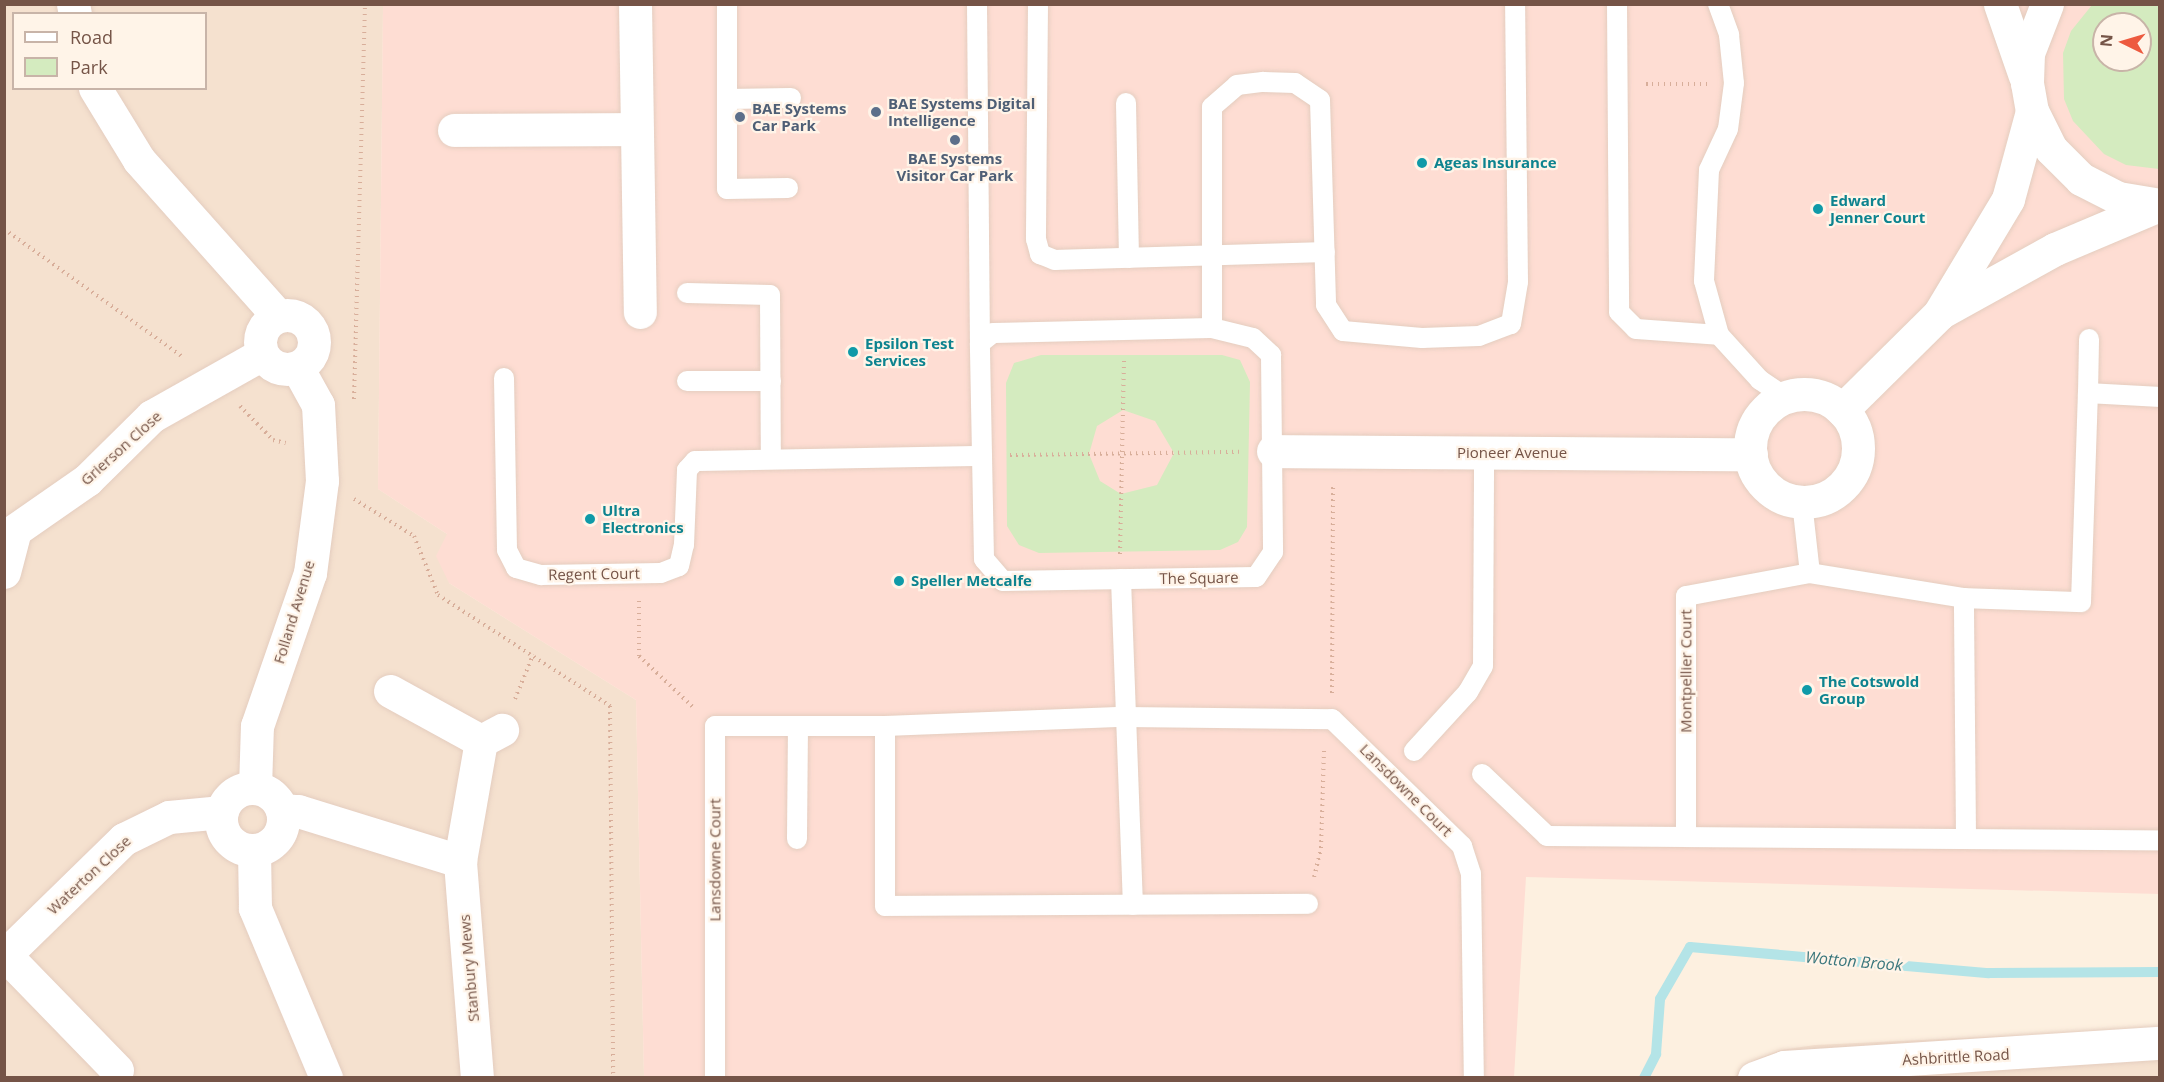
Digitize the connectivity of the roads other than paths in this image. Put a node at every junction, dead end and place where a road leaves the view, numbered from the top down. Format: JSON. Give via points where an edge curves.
{"nodes":[{"id":1,"x":635,"y":4,"type":"edge"},
{"id":2,"x":727,"y":4,"type":"edge"},
{"id":3,"x":977,"y":4,"type":"edge"},
{"id":4,"x":1038,"y":4,"type":"edge"},
{"id":5,"x":1515,"y":4,"type":"edge"},
{"id":6,"x":1617,"y":4,"type":"edge"},
{"id":7,"x":1718,"y":4,"type":"edge"},
{"id":8,"x":2000,"y":4,"type":"edge"},
{"id":9,"x":2047,"y":4,"type":"edge"},
{"id":10,"x":96,"y":90,"type":"edge"},
{"id":11,"x":2030,"y":97,"type":"junction"},
{"id":12,"x":791,"y":98,"type":"dead end"},
{"id":13,"x":727,"y":99,"type":"junction"},
{"id":14,"x":1126,"y":103,"type":"dead end"},
{"id":15,"x":636,"y":129,"type":"junction"},
{"id":16,"x":454,"y":130,"type":"dead end"},
{"id":17,"x":788,"y":189,"type":"dead end"},
{"id":18,"x":2159,"y":205,"type":"edge"},
{"id":19,"x":1324,"y":252,"type":"junction"},
{"id":20,"x":1212,"y":256,"type":"junction"},
{"id":21,"x":1129,"y":258,"type":"junction"},
{"id":22,"x":687,"y":293,"type":"dead end"},
{"id":23,"x":640,"y":312,"type":"dead end"},
{"id":24,"x":1939,"y":314,"type":"junction"},
{"id":25,"x":278,"y":316,"type":"junction"},
{"id":26,"x":1212,"y":328,"type":"junction"},
{"id":27,"x":1719,"y":335,"type":"junction"},
{"id":28,"x":2089,"y":339,"type":"dead end"},
{"id":29,"x":981,"y":343,"type":"junction"},
{"id":30,"x":262,"y":354,"type":"junction"},
{"id":31,"x":297,"y":367,"type":"junction"},
{"id":32,"x":504,"y":378,"type":"dead end"},
{"id":33,"x":687,"y":381,"type":"dead end"},
{"id":34,"x":771,"y":381,"type":"junction"},
{"id":35,"x":2088,"y":393,"type":"junction"},
{"id":36,"x":2160,"y":397,"type":"edge"},
{"id":37,"x":1785,"y":398,"type":"junction"},
{"id":38,"x":1842,"y":410,"type":"junction"},
{"id":39,"x":1273,"y":451,"type":"junction"},
{"id":40,"x":1484,"y":453,"type":"junction"},
{"id":41,"x":1751,"y":454,"type":"junction"},
{"id":42,"x":979,"y":456,"type":"junction"},
{"id":43,"x":771,"y":459,"type":"junction"},
{"id":44,"x":1802,"y":502,"type":"junction"},
{"id":45,"x":10,"y":528,"type":"edge"},
{"id":46,"x":4,"y":572,"type":"edge"},
{"id":47,"x":1810,"y":573,"type":"junction"},
{"id":48,"x":1121,"y":579,"type":"junction"},
{"id":49,"x":1964,"y":598,"type":"junction"},
{"id":50,"x":390,"y":691,"type":"dead end"},
{"id":51,"x":1124,"y":717,"type":"junction"},
{"id":52,"x":798,"y":726,"type":"junction"},
{"id":53,"x":885,"y":726,"type":"junction"},
{"id":54,"x":1414,"y":751,"type":"dead end"},
{"id":55,"x":1482,"y":774,"type":"dead end"},
{"id":56,"x":255,"y":788,"type":"junction"},
{"id":57,"x":282,"y":810,"type":"junction"},
{"id":58,"x":222,"y":812,"type":"junction"},
{"id":59,"x":1686,"y":837,"type":"junction"},
{"id":60,"x":1966,"y":838,"type":"junction"},
{"id":61,"x":797,"y":839,"type":"dead end"},
{"id":62,"x":2160,"y":840,"type":"edge"},
{"id":63,"x":254,"y":851,"type":"junction"},
{"id":64,"x":460,"y":861,"type":"junction"},
{"id":65,"x":1308,"y":904,"type":"road end"},
{"id":66,"x":1133,"y":905,"type":"junction"},
{"id":67,"x":2160,"y":1043,"type":"edge"},
{"id":68,"x":117,"y":1070,"type":"dead end"},
{"id":69,"x":484,"y":1076,"type":"edge"},
{"id":70,"x":326,"y":1077,"type":"edge"},
{"id":71,"x":715,"y":1077,"type":"edge"},
{"id":72,"x":1474,"y":1077,"type":"edge"},
{"id":73,"x":1754,"y":1077,"type":"edge"}],
"edges":[{"from":1,"to":15,"type":"street"},
{"from":2,"to":13,"type":"lane"},
{"from":3,"to":29,"type":"lane","name":"The Square"},
{"from":4,"to":21,"type":"lane","via":[[1036,239],[1040,254],[1055,260]]},
{"from":5,"to":19,"type":"lane","via":[[1518,282],[1511,324],[1479,336],[1422,338],[1343,331],[1326,305]]},
{"from":6,"to":27,"type":"lane","via":[[1619,312],[1636,329]]},
{"from":7,"to":27,"type":"lane","via":[[1729,35],[1734,83],[1728,129],[1709,170],[1704,280]]},
{"from":8,"to":11,"type":"street"},
{"from":9,"to":11,"type":"street","via":[[2028,53]]},
{"from":10,"to":25,"type":"street","via":[[146,168]]},
{"from":11,"to":18,"type":"street","via":[[2051,149],[2081,179],[2118,198]]},
{"from":11,"to":24,"type":"street","via":[[2008,199]]},
{"from":12,"to":13,"type":"lane"},
{"from":13,"to":17,"type":"lane","via":[[727,189]]},
{"from":14,"to":21,"type":"lane"},
{"from":15,"to":16,"type":"street"},
{"from":15,"to":23,"type":"street"},
{"from":18,"to":24,"type":"street","via":[[2055,249]]},
{"from":19,"to":20,"type":"lane"},
{"from":19,"to":20,"type":"lane","via":[[1320,100],[1295,83],[1263,82],[1237,85],[1212,107]]},
{"from":20,"to":21,"type":"lane"},
{"from":20,"to":26,"type":"lane"},
{"from":22,"to":34,"type":"lane","via":[[770,295]]},
{"from":24,"to":38,"type":"street"},
{"from":25,"to":30,"type":"street","via":[[262,330]]},
{"from":25,"to":31,"type":"street","via":[[296,316],[312,333],[311,353]]},
{"from":26,"to":29,"type":"lane","name":"The Square","via":[[993,333]]},
{"from":26,"to":39,"type":"lane","name":"The Square","via":[[1253,338],[1270,355]]},
{"from":27,"to":37,"type":"lane","via":[[1760,380]]},
{"from":28,"to":35,"type":"lane","name":"Montpellier Court"},
{"from":29,"to":42,"type":"lane","name":"The Square"},
{"from":30,"to":31,"type":"street","via":[[278,368]]},
{"from":30,"to":45,"type":"street","name":"Grierson Close","via":[[152,416],[87,480]]},
{"from":31,"to":56,"type":"street","name":"Folland Avenue","via":[[318,405],[322,480],[310,573],[257,726]]},
{"from":32,"to":43,"type":"lane","name":"Regent Court","via":[[507,550],[516,568],[541,575],[661,573],[679,566],[684,545],[687,470],[695,461]]},
{"from":33,"to":34,"type":"lane"},
{"from":34,"to":43,"type":"lane"},
{"from":35,"to":36,"type":"lane"},
{"from":35,"to":49,"type":"lane","name":"Montpellier Court","via":[[2081,602]]},
{"from":37,"to":38,"type":"street","via":[[1815,395]]},
{"from":37,"to":41,"type":"street","via":[[1758,420]]},
{"from":38,"to":44,"type":"street","via":[[1857,437],[1854,469],[1833,494]]},
{"from":39,"to":40,"type":"street","name":"Pioneer Avenue"},
{"from":39,"to":48,"type":"lane","name":"The Square","via":[[1273,552],[1256,577]]},
{"from":40,"to":41,"type":"street","name":"Pioneer Avenue"},
{"from":40,"to":54,"type":"lane","via":[[1483,666],[1468,692]]},
{"from":41,"to":44,"type":"street","via":[[1762,482],[1787,499]]},
{"from":42,"to":43,"type":"lane","name":"Regent Court"},
{"from":42,"to":48,"type":"lane","name":"The Square","via":[[984,559],[1003,581]]},
{"from":44,"to":47,"type":"lane"},
{"from":45,"to":46,"type":"street","name":"Grierson Close"},
{"from":47,"to":49,"type":"lane","name":"Montpellier Court"},
{"from":47,"to":59,"type":"lane","name":"Montpellier Court","via":[[1686,596]]},
{"from":48,"to":51,"type":"lane"},
{"from":49,"to":60,"type":"lane"},
{"from":50,"to":64,"type":"street","name":"Stanbury Mews","via":[[491,736]]},
{"from":51,"to":53,"type":"lane"},
{"from":51,"to":66,"type":"lane"},
{"from":51,"to":72,"type":"lane","name":"Lansdowne Court","via":[[1332,719],[1462,846],[1471,874]]},
{"from":52,"to":53,"type":"lane"},
{"from":52,"to":61,"type":"lane"},
{"from":52,"to":71,"type":"lane","name":"Lansdowne Court","via":[[715,726]]},
{"from":53,"to":66,"type":"lane","via":[[885,906]]},
{"from":55,"to":59,"type":"lane","via":[[1547,836]]},
{"from":56,"to":57,"type":"street","via":[[277,799]]},
{"from":56,"to":58,"type":"street","via":[[233,794]]},
{"from":57,"to":63,"type":"street","via":[[284,820],[277,837]]},
{"from":57,"to":64,"type":"street","via":[[298,811]]},
{"from":58,"to":63,"type":"street","via":[[222,825],[230,840]]},
{"from":58,"to":68,"type":"street","name":"Waterton Close","via":[[169,817],[124,839],[4,955]]},
{"from":59,"to":60,"type":"lane"},
{"from":60,"to":62,"type":"lane"},
{"from":63,"to":70,"type":"street","via":[[255,908]]},
{"from":64,"to":69,"type":"street","name":"Stanbury Mews"},
{"from":65,"to":66,"type":"lane"},
{"from":67,"to":73,"type":"street","name":"Ashbrittle Road","via":[[1784,1067]]}]}
